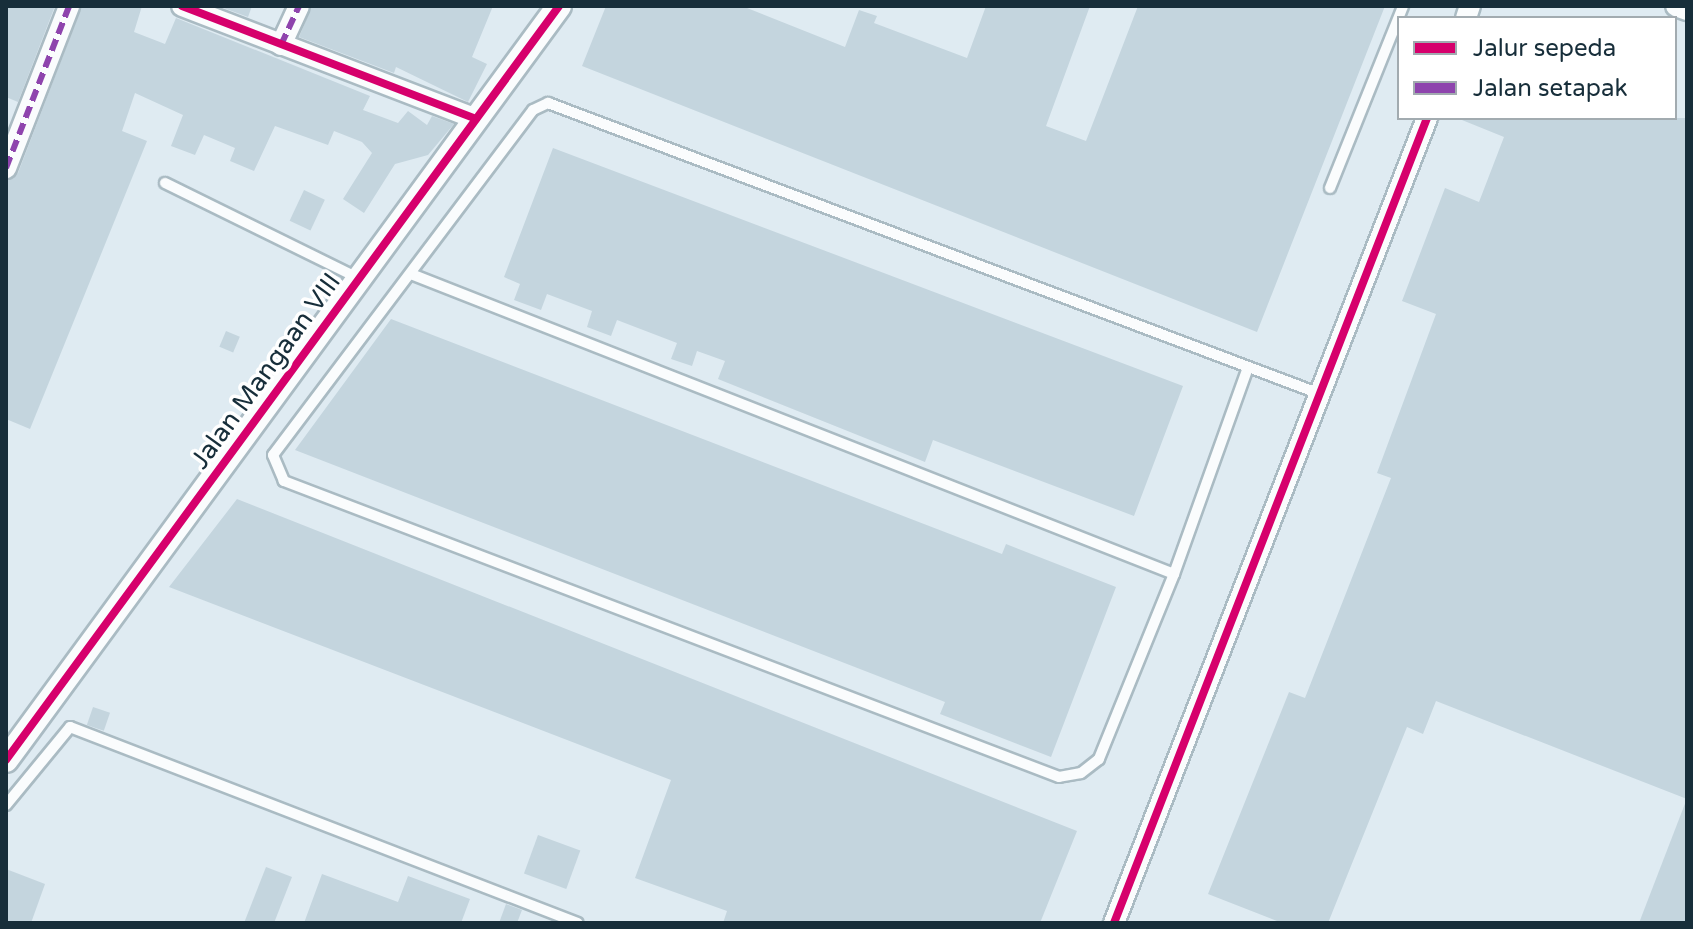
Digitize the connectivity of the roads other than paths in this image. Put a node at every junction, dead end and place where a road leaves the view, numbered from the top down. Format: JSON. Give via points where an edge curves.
{"nodes":[{"id":1,"x":69,"y":6,"type":"edge"},
{"id":2,"x":182,"y":6,"type":"edge"},
{"id":3,"x":299,"y":6,"type":"edge"},
{"id":4,"x":559,"y":6,"type":"edge"},
{"id":5,"x":1676,"y":6,"type":"edge"},
{"id":6,"x":1687,"y":10,"type":"edge"},
{"id":7,"x":1397,"y":21,"type":"edge"},
{"id":8,"x":281,"y":45,"type":"junction"},
{"id":9,"x":476,"y":119,"type":"junction"},
{"id":10,"x":1426,"y":120,"type":"edge"},
{"id":11,"x":6,"y":168,"type":"edge"},
{"id":12,"x":165,"y":183,"type":"dead end"},
{"id":13,"x":1330,"y":188,"type":"dead end"},
{"id":14,"x":411,"y":274,"type":"junction"},
{"id":15,"x":358,"y":278,"type":"junction"},
{"id":16,"x":1247,"y":370,"type":"junction"},
{"id":17,"x":1320,"y":394,"type":"junction"},
{"id":18,"x":1174,"y":574,"type":"junction"},
{"id":19,"x":6,"y":760,"type":"edge"},
{"id":20,"x":6,"y":805,"type":"edge"},
{"id":21,"x":578,"y":923,"type":"edge"},
{"id":22,"x":1114,"y":923,"type":"edge"}],
"edges":[{"from":1,"to":11,"type":"street"},
{"from":2,"to":8,"type":"street"},
{"from":3,"to":8,"type":"street"},
{"from":4,"to":9,"type":"street","name":"Jalan Mangaan VIII"},
{"from":5,"to":6,"type":"street"},
{"from":7,"to":13,"type":"lane"},
{"from":8,"to":9,"type":"street"},
{"from":9,"to":15,"type":"street","name":"Jalan Mangaan VIII"},
{"from":10,"to":17,"type":"street"},
{"from":12,"to":15,"type":"lane"},
{"from":14,"to":16,"type":"lane","via":[[533,110],[557,103]]},
{"from":14,"to":18,"type":"lane"},
{"from":14,"to":18,"type":"lane","via":[[276,447],[272,464],[284,481],[1059,777],[1081,773],[1099,759]]},
{"from":15,"to":19,"type":"street","name":"Jalan Mangaan VIII"},
{"from":16,"to":17,"type":"lane"},
{"from":16,"to":18,"type":"lane"},
{"from":17,"to":22,"type":"street"},
{"from":20,"to":21,"type":"lane","via":[[70,727]]}]}
